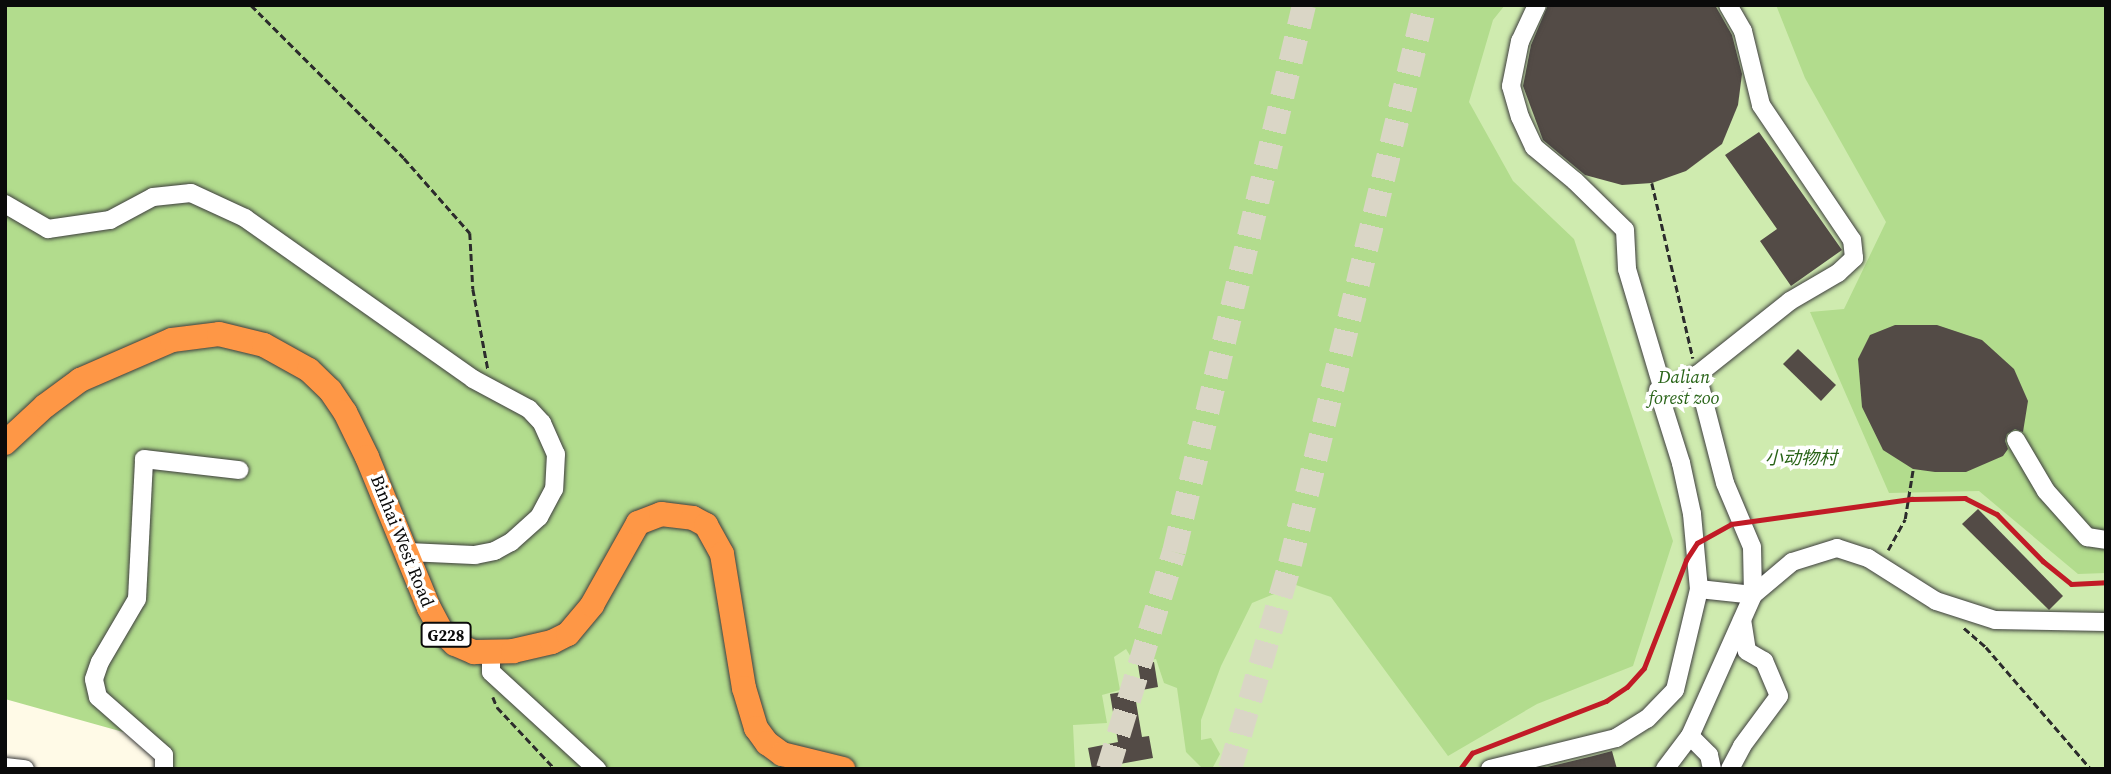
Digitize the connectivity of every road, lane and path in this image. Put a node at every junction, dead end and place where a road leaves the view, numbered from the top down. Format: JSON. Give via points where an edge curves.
{"nodes":[{"id":1,"x":251,"y":5,"type":"edge"},
{"id":2,"x":1537,"y":5,"type":"edge"},
{"id":3,"x":1728,"y":5,"type":"edge"},
{"id":4,"x":1652,"y":183,"type":"dead end"},
{"id":5,"x":5,"y":204,"type":"edge"},
{"id":6,"x":1697,"y":374,"type":"junction"},
{"id":7,"x":492,"y":389,"type":"junction"},
{"id":8,"x":1658,"y":390,"type":"dead end"},
{"id":9,"x":2016,"y":440,"type":"dead end"},
{"id":10,"x":5,"y":443,"type":"edge"},
{"id":11,"x":1913,"y":469,"type":"dead end"},
{"id":12,"x":239,"y":470,"type":"dead end"},
{"id":13,"x":2106,"y":540,"type":"edge"},
{"id":14,"x":406,"y":552,"type":"junction"},
{"id":15,"x":1880,"y":566,"type":"junction"},
{"id":16,"x":1699,"y":589,"type":"junction"},
{"id":17,"x":1753,"y":595,"type":"junction"},
{"id":18,"x":1742,"y":620,"type":"junction"},
{"id":19,"x":2106,"y":622,"type":"edge"},
{"id":20,"x":1986,"y":647,"type":"dead end"},
{"id":21,"x":491,"y":662,"type":"junction"},
{"id":22,"x":1690,"y":736,"type":"junction"},
{"id":23,"x":5,"y":767,"type":"edge"},
{"id":24,"x":25,"y":769,"type":"edge"},
{"id":25,"x":164,"y":769,"type":"edge"},
{"id":26,"x":555,"y":769,"type":"edge"},
{"id":27,"x":597,"y":769,"type":"edge"},
{"id":28,"x":843,"y":769,"type":"edge"},
{"id":29,"x":1490,"y":769,"type":"edge"},
{"id":30,"x":1665,"y":769,"type":"edge"},
{"id":31,"x":1712,"y":769,"type":"edge"},
{"id":32,"x":1730,"y":769,"type":"edge"},
{"id":33,"x":2091,"y":769,"type":"edge"}],
"edges":[{"from":1,"to":7,"type":"path","via":[[404,158],[471,233],[474,289]]},
{"from":2,"to":6,"type":"street","via":[[1520,41],[1511,86],[1520,117],[1534,147],[1625,230],[1627,269],[1663,390]]},
{"from":3,"to":6,"type":"street","via":[[1743,32],[1761,105],[1852,240],[1854,258]]},
{"from":4,"to":6,"type":"path"},
{"from":5,"to":7,"type":"street","via":[[48,229],[110,220],[153,197],[191,193],[245,218]]},
{"from":6,"to":17,"type":"street","via":[[1725,482],[1752,547]]},
{"from":7,"to":14,"type":"street","via":[[529,409],[550,438],[557,471],[549,503],[527,529],[495,551],[475,555]]},
{"from":8,"to":16,"type":"street","via":[[1692,514]]},
{"from":9,"to":13,"type":"street","via":[[2046,491],[2087,537]]},
{"from":10,"to":14,"type":"highway","name":"Binhai West Road","number":"G228","via":[[62,392],[102,368],[172,340],[195,335],[241,337],[288,356],[330,390],[356,434]]},
{"from":11,"to":15,"type":"path","via":[[1905,519]]},
{"from":12,"to":25,"type":"street","via":[[144,459],[137,599],[94,679],[98,697],[164,755]]},
{"from":14,"to":21,"type":"highway","name":"Binhai West Road","number":"G228","via":[[441,631]]},
{"from":15,"to":17,"type":"street","via":[[1837,548],[1792,562]]},
{"from":15,"to":19,"type":"street","via":[[1936,601],[1995,620]]},
{"from":16,"to":17,"type":"street"},
{"from":16,"to":29,"type":"street","via":[[1675,690],[1647,719],[1616,738]]},
{"from":17,"to":18,"type":"street"},
{"from":18,"to":22,"type":"street"},
{"from":18,"to":32,"type":"street","via":[[1747,651],[1764,661],[1779,696]]},
{"from":20,"to":33,"type":"path"},
{"from":21,"to":26,"type":"path","via":[[491,691],[497,707]]},
{"from":21,"to":27,"type":"street"},
{"from":21,"to":28,"type":"highway","name":"Binhai West Road","number":"G228","via":[[568,634],[592,605],[638,523],[661,514],[693,518],[706,525],[722,554],[744,688],[756,728],[782,754]]},
{"from":22,"to":30,"type":"street"},
{"from":22,"to":31,"type":"street","via":[[1709,755]]},
{"from":23,"to":24,"type":"street"}]}
